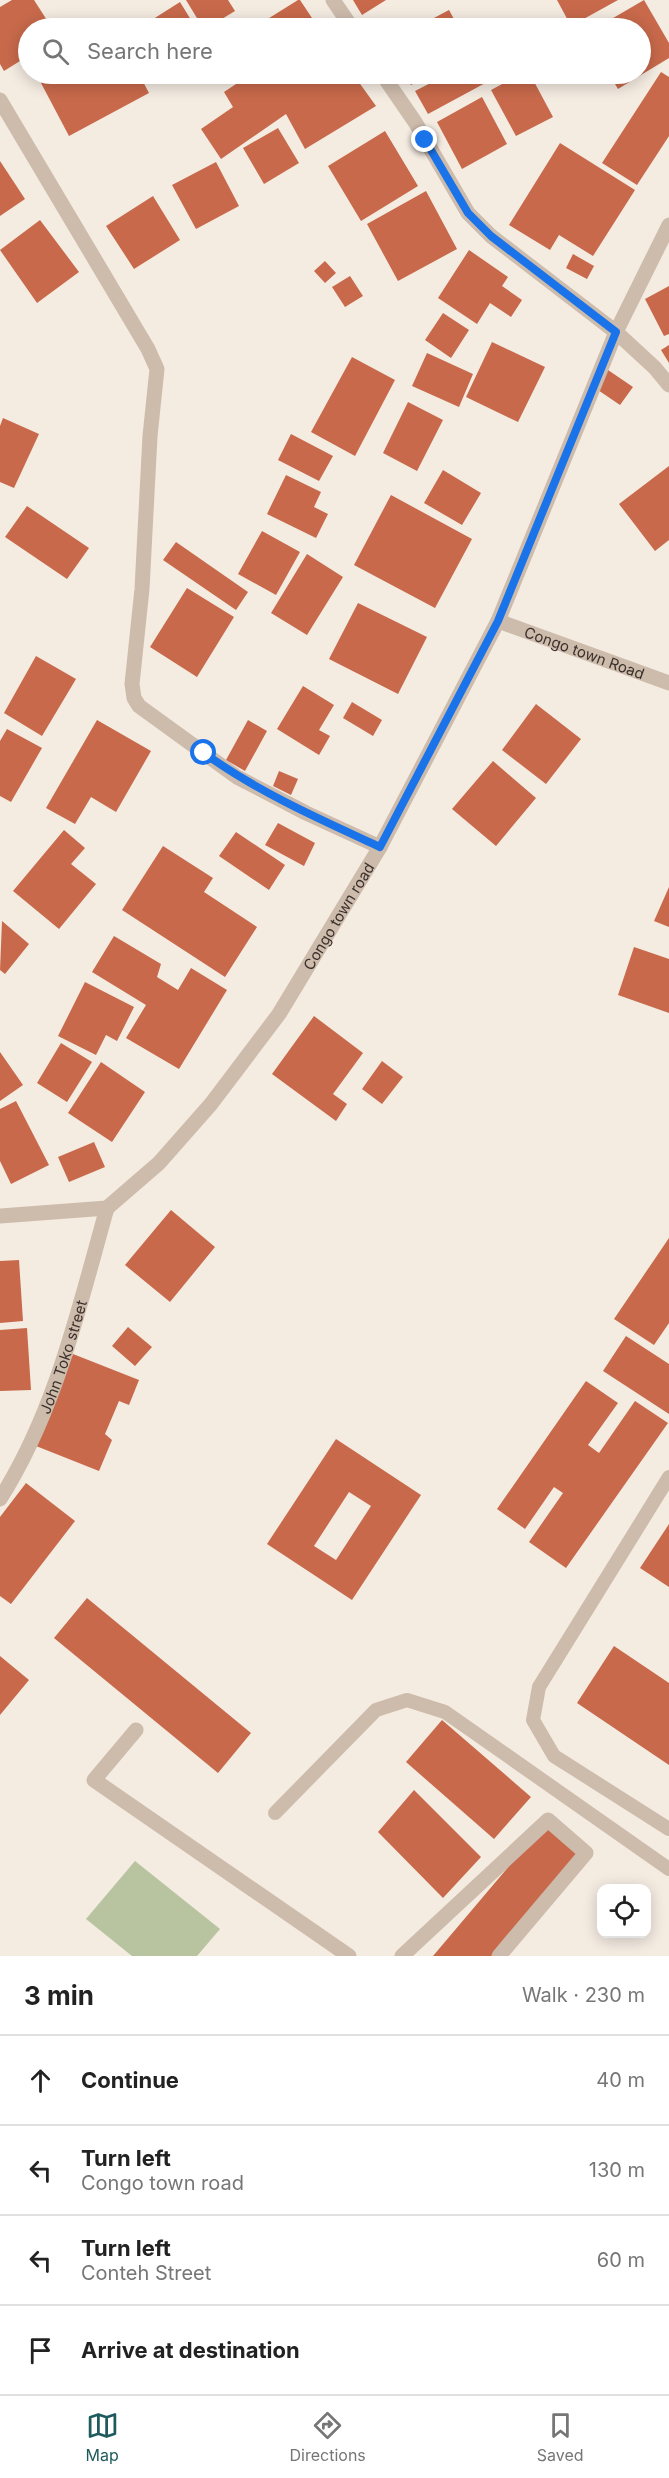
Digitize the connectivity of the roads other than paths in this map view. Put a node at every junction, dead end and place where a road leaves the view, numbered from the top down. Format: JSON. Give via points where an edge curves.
{"nodes":[{"id":1,"x":333,"y":0,"type":"edge"},
{"id":2,"x":345,"y":18,"type":"edge"},
{"id":3,"x":389,"y":84,"type":"edge"},
{"id":4,"x":0,"y":100,"type":"edge"},
{"id":5,"x":669,"y":225,"type":"edge"},
{"id":6,"x":616,"y":332,"type":"junction"},
{"id":7,"x":669,"y":385,"type":"edge"},
{"id":8,"x":498,"y":621,"type":"junction"},
{"id":9,"x":669,"y":683,"type":"edge"},
{"id":10,"x":380,"y":847,"type":"junction"},
{"id":11,"x":106,"y":1208,"type":"junction"},
{"id":12,"x":0,"y":1216,"type":"edge"},
{"id":13,"x":669,"y":1477,"type":"edge"},
{"id":14,"x":0,"y":1499,"type":"edge"},
{"id":15,"x":136,"y":1730,"type":"dead end"},
{"id":16,"x":275,"y":1813,"type":"dead end"},
{"id":17,"x":669,"y":1829,"type":"edge"},
{"id":18,"x":669,"y":1869,"type":"edge"},
{"id":19,"x":349,"y":1956,"type":"edge"},
{"id":20,"x":402,"y":1956,"type":"edge"},
{"id":21,"x":499,"y":1956,"type":"edge"}],
"edges":[{"from":1,"to":2,"type":"street"},
{"from":3,"to":6,"type":"street","via":[[468,213],[491,236]]},
{"from":4,"to":10,"type":"street","via":[[157,369],[134,698],[139,706],[237,777]]},
{"from":5,"to":6,"type":"street","name":"Congo town road"},
{"from":6,"to":7,"type":"street"},
{"from":6,"to":8,"type":"street","name":"Congo town road"},
{"from":8,"to":9,"type":"street","name":"Congo town Road"},
{"from":8,"to":10,"type":"street","name":"Congo town road"},
{"from":10,"to":11,"type":"street","name":"Congo town road","via":[[279,1014],[211,1104],[159,1163]]},
{"from":11,"to":12,"type":"street"},
{"from":11,"to":14,"type":"street","name":"John Toko street","via":[[56,1383],[16,1473]]},
{"from":13,"to":17,"type":"lane","via":[[538,1687],[533,1720],[554,1756]]},
{"from":15,"to":19,"type":"street","via":[[94,1780]]},
{"from":16,"to":18,"type":"lane","via":[[376,1710],[407,1700],[445,1712]]},
{"from":20,"to":21,"type":"street","via":[[548,1820],[586,1853]]}]}
